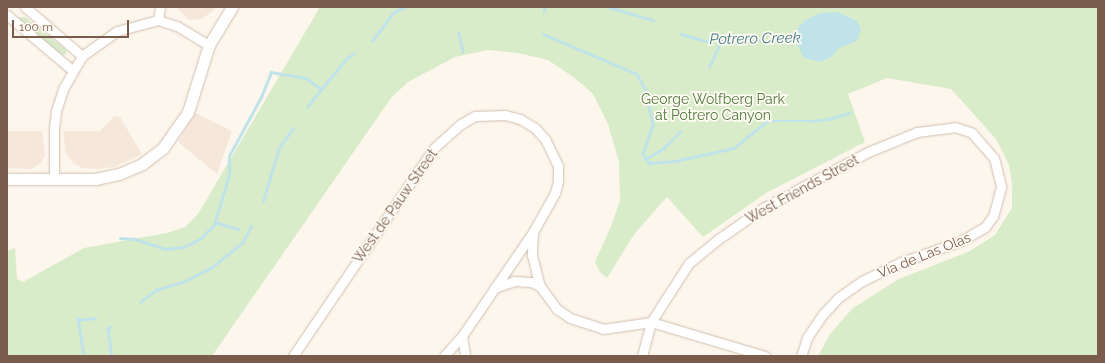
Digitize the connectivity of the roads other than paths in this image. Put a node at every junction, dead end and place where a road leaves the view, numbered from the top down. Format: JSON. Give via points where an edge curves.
{"nodes":[{"id":1,"x":25,"y":7,"type":"edge"},
{"id":2,"x":160,"y":7,"type":"edge"},
{"id":3,"x":232,"y":7,"type":"edge"},
{"id":4,"x":7,"y":15,"type":"edge"},
{"id":5,"x":158,"y":20,"type":"junction"},
{"id":6,"x":209,"y":44,"type":"junction"},
{"id":7,"x":82,"y":56,"type":"junction"},
{"id":8,"x":72,"y":70,"type":"junction"},
{"id":9,"x":994,"y":158,"type":"joint"},
{"id":10,"x":7,"y":179,"type":"edge"},
{"id":11,"x":54,"y":180,"type":"junction"},
{"id":12,"x":533,"y":232,"type":"junction"},
{"id":13,"x":538,"y":285,"type":"junction"},
{"id":14,"x":494,"y":288,"type":"junction"},
{"id":15,"x":651,"y":322,"type":"junction"},
{"id":16,"x":462,"y":336,"type":"junction"},
{"id":17,"x":293,"y":356,"type":"edge"},
{"id":18,"x":444,"y":356,"type":"edge"},
{"id":19,"x":465,"y":356,"type":"edge"},
{"id":20,"x":642,"y":356,"type":"edge"},
{"id":21,"x":765,"y":356,"type":"edge"},
{"id":22,"x":801,"y":356,"type":"edge"}],
"edges":[{"from":1,"to":7,"type":"street"},
{"from":2,"to":5,"type":"street"},
{"from":3,"to":6,"type":"street"},
{"from":4,"to":8,"type":"street"},
{"from":5,"to":6,"type":"street","via":[[177,26]]},
{"from":5,"to":7,"type":"street","via":[[117,31]]},
{"from":6,"to":11,"type":"street","via":[[188,112],[163,148],[142,164],[119,174],[95,179]]},
{"from":7,"to":8,"type":"street"},
{"from":8,"to":11,"type":"street","via":[[56,111]]},
{"from":9,"to":15,"type":"street","name":"West Friends Street","via":[[972,134],[955,127],[917,132],[868,152],[763,208],[717,240],[689,263]]},
{"from":9,"to":22,"type":"street","name":"Via de Las Olas","via":[[1002,187],[993,216],[985,228],[961,241],[901,262],[862,281],[838,298],[823,314],[807,338]]},
{"from":10,"to":11,"type":"street"},
{"from":12,"to":13,"type":"street","via":[[532,255]]},
{"from":12,"to":14,"type":"street","name":"West de Pauw Street"},
{"from":12,"to":17,"type":"street","name":"West de Pauw Street","via":[[555,193],[558,166],[553,152],[535,128],[520,119],[490,114],[475,116],[451,132],[419,166]]},
{"from":13,"to":14,"type":"street","via":[[514,281]]},
{"from":13,"to":15,"type":"street","via":[[557,309],[585,324],[603,329]]},
{"from":14,"to":16,"type":"street","name":"West de Pauw Street"},
{"from":15,"to":20,"type":"street","name":"West Friends Street"},
{"from":15,"to":21,"type":"street"},
{"from":16,"to":18,"type":"street","name":"West de Pauw Street"},
{"from":16,"to":19,"type":"street"}]}
